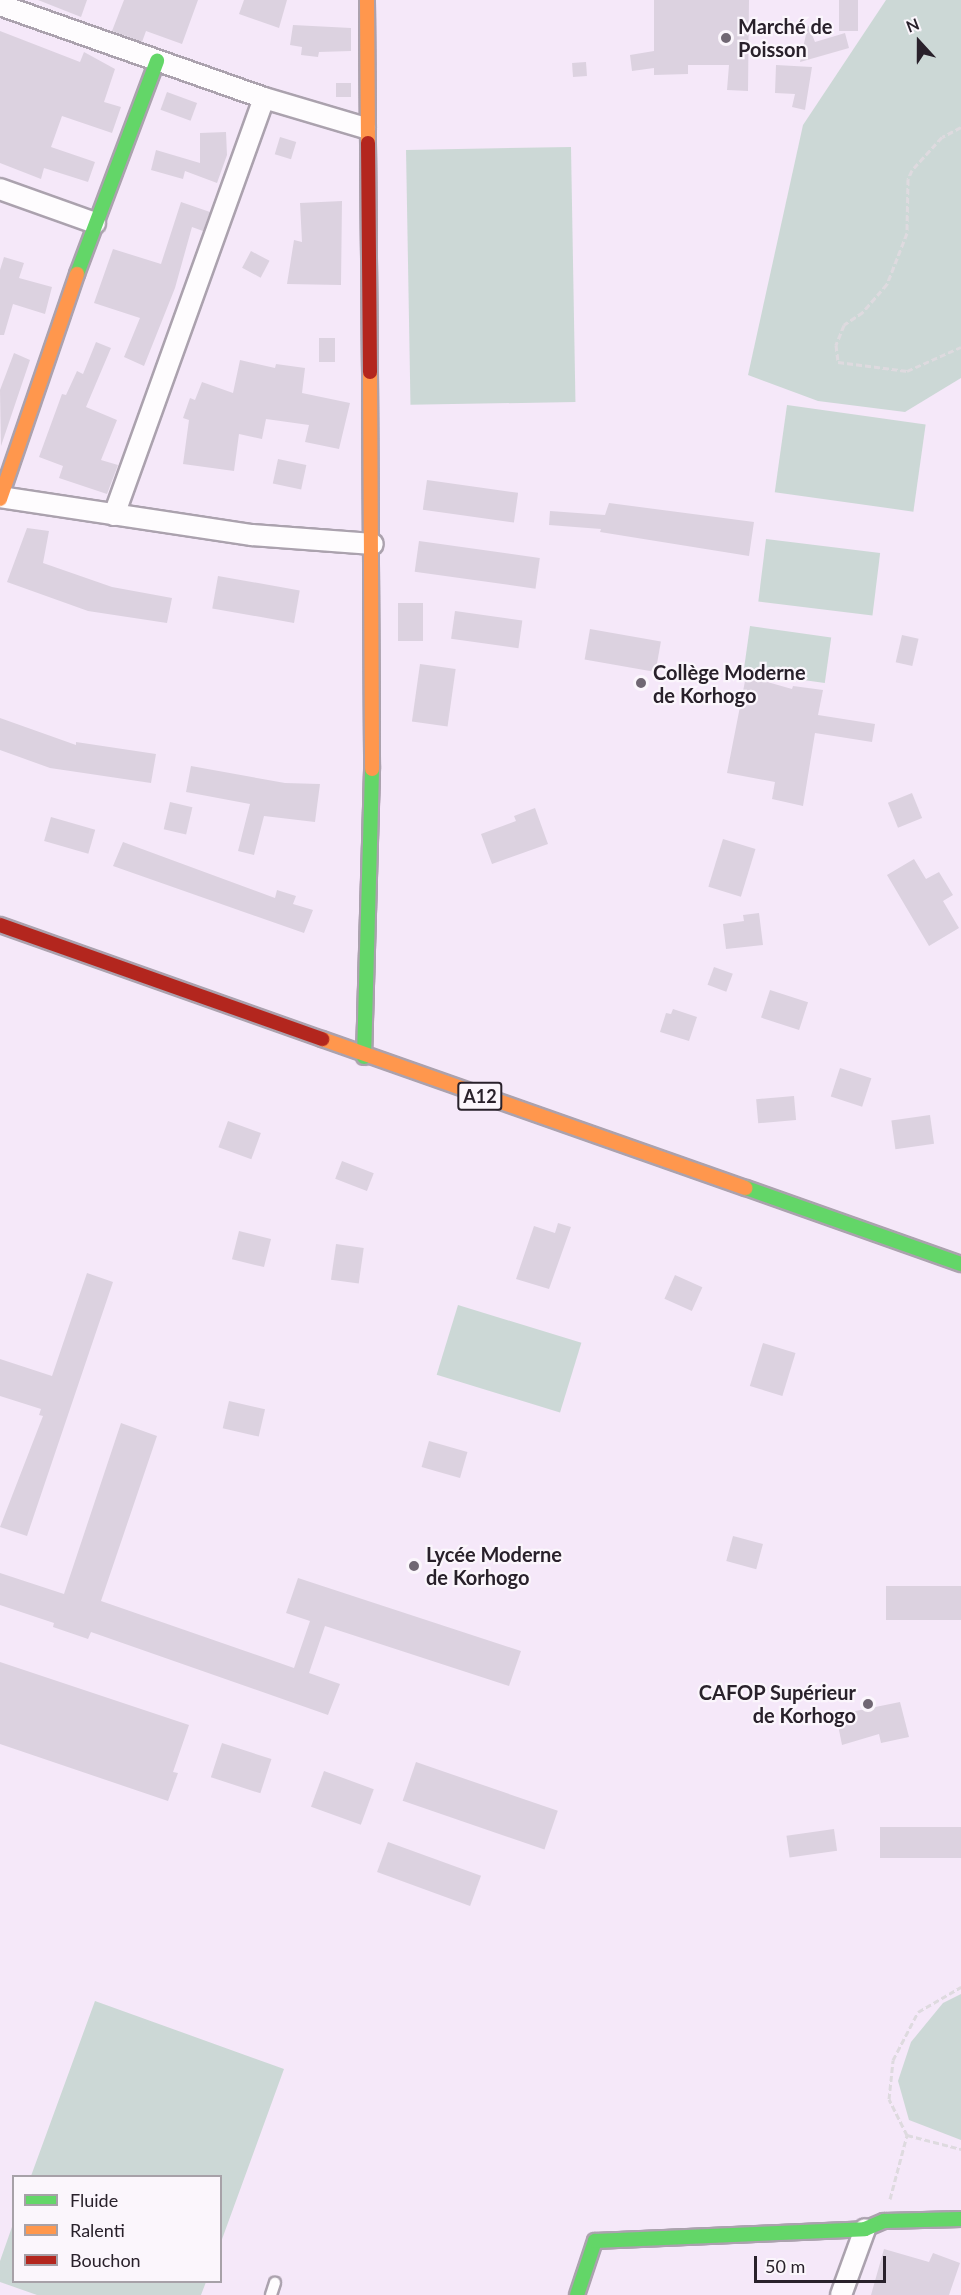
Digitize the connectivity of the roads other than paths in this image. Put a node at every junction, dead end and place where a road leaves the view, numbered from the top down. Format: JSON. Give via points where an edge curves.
{"nodes":[{"id":1,"x":367,"y":0,"type":"edge"},
{"id":2,"x":0,"y":5,"type":"edge"},
{"id":3,"x":157,"y":61,"type":"junction"},
{"id":4,"x":264,"y":98,"type":"junction"},
{"id":5,"x":365,"y":128,"type":"junction"},
{"id":6,"x":0,"y":189,"type":"edge"},
{"id":7,"x":95,"y":223,"type":"junction"},
{"id":8,"x":0,"y":498,"type":"edge"},
{"id":9,"x":114,"y":515,"type":"junction"},
{"id":10,"x":373,"y":544,"type":"junction"},
{"id":11,"x":0,"y":925,"type":"edge"},
{"id":12,"x":364,"y":1057,"type":"junction"},
{"id":13,"x":961,"y":1264,"type":"edge"},
{"id":14,"x":961,"y":2219,"type":"edge"},
{"id":15,"x":865,"y":2229,"type":"junction"},
{"id":16,"x":275,"y":2283,"type":"dead end"},
{"id":17,"x":271,"y":2295,"type":"edge"},
{"id":18,"x":577,"y":2295,"type":"edge"},
{"id":19,"x":841,"y":2295,"type":"edge"}],
"edges":[{"from":1,"to":5,"type":"street"},
{"from":2,"to":3,"type":"street"},
{"from":3,"to":4,"type":"street"},
{"from":3,"to":7,"type":"street"},
{"from":4,"to":5,"type":"street"},
{"from":4,"to":9,"type":"street"},
{"from":5,"to":10,"type":"street"},
{"from":6,"to":7,"type":"street"},
{"from":7,"to":8,"type":"street"},
{"from":8,"to":9,"type":"street"},
{"from":9,"to":10,"type":"street","via":[[252,535]]},
{"from":10,"to":12,"type":"street","via":[[373,737]]},
{"from":11,"to":12,"type":"street","number":"A12"},
{"from":12,"to":13,"type":"street","number":"A12"},
{"from":14,"to":15,"type":"street","via":[[884,2221]]},
{"from":15,"to":18,"type":"street","via":[[595,2241]]},
{"from":15,"to":19,"type":"street"},
{"from":16,"to":17,"type":"lane"}]}
